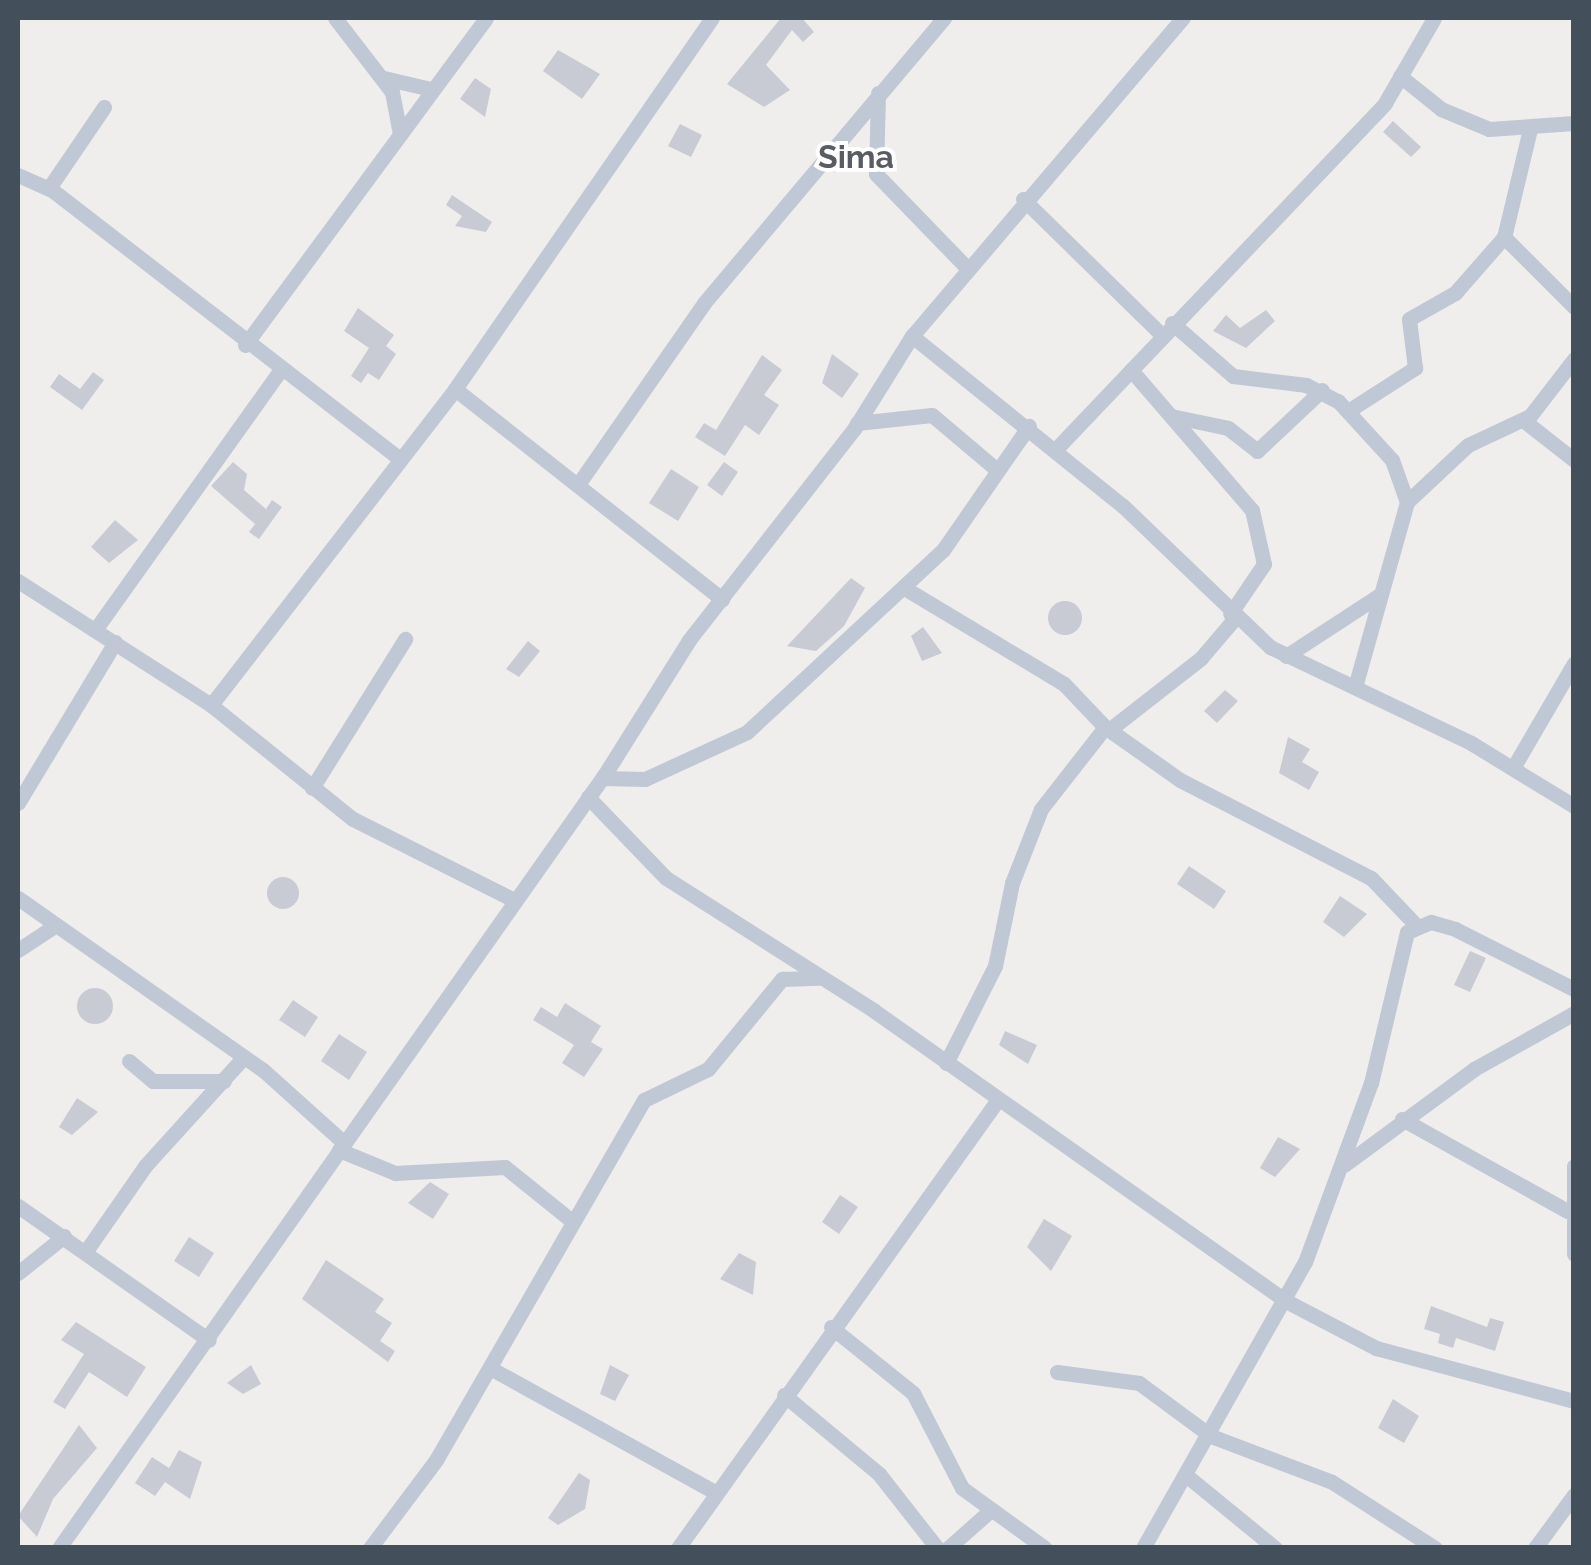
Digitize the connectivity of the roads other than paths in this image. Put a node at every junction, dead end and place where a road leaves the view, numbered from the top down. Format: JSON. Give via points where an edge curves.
{"nodes":[{"id":1,"x":335,"y":18,"type":"edge"},
{"id":2,"x":712,"y":18,"type":"edge"},
{"id":3,"x":944,"y":18,"type":"edge"},
{"id":4,"x":1183,"y":18,"type":"edge"},
{"id":5,"x":1434,"y":18,"type":"edge"},
{"id":6,"x":480,"y":20,"type":"edge"},
{"id":7,"x":1400,"y":76,"type":"junction"},
{"id":8,"x":384,"y":78,"type":"junction"},
{"id":9,"x":431,"y":89,"type":"junction"},
{"id":10,"x":878,"y":90,"type":"junction"},
{"id":11,"x":104,"y":107,"type":"dead end"},
{"id":12,"x":1573,"y":124,"type":"edge"},
{"id":13,"x":1530,"y":129,"type":"junction"},
{"id":14,"x":400,"y":134,"type":"junction"},
{"id":15,"x":18,"y":175,"type":"edge"},
{"id":16,"x":48,"y":188,"type":"junction"},
{"id":17,"x":1023,"y":198,"type":"junction"},
{"id":18,"x":1504,"y":238,"type":"junction"},
{"id":19,"x":966,"y":268,"type":"junction"},
{"id":20,"x":1574,"y":307,"type":"edge"},
{"id":21,"x":1167,"y":329,"type":"junction"},
{"id":22,"x":912,"y":336,"type":"junction"},
{"id":23,"x":245,"y":345,"type":"junction"},
{"id":24,"x":1574,"y":359,"type":"edge"},
{"id":25,"x":1131,"y":370,"type":"junction"},
{"id":26,"x":280,"y":371,"type":"junction"},
{"id":27,"x":455,"y":389,"type":"junction"},
{"id":28,"x":1322,"y":390,"type":"junction"},
{"id":29,"x":1348,"y":411,"type":"junction"},
{"id":30,"x":1171,"y":416,"type":"junction"},
{"id":31,"x":1523,"y":420,"type":"junction"},
{"id":32,"x":858,"y":423,"type":"junction"},
{"id":33,"x":1028,"y":426,"type":"junction"},
{"id":34,"x":1056,"y":449,"type":"junction"},
{"id":35,"x":400,"y":459,"type":"junction"},
{"id":36,"x":1574,"y":460,"type":"edge"},
{"id":37,"x":997,"y":470,"type":"junction"},
{"id":38,"x":579,"y":484,"type":"junction"},
{"id":39,"x":1407,"y":502,"type":"junction"},
{"id":40,"x":18,"y":581,"type":"edge"},
{"id":41,"x":906,"y":589,"type":"junction"},
{"id":42,"x":1381,"y":594,"type":"junction"},
{"id":43,"x":722,"y":599,"type":"junction"},
{"id":44,"x":1232,"y":616,"type":"junction"},
{"id":45,"x":95,"y":630,"type":"junction"},
{"id":46,"x":405,"y":638,"type":"dead end"},
{"id":47,"x":115,"y":642,"type":"junction"},
{"id":48,"x":1286,"y":656,"type":"junction"},
{"id":49,"x":1574,"y":663,"type":"edge"},
{"id":50,"x":1356,"y":687,"type":"junction"},
{"id":51,"x":211,"y":705,"type":"junction"},
{"id":52,"x":1107,"y":729,"type":"junction"},
{"id":53,"x":1513,"y":768,"type":"junction"},
{"id":54,"x":602,"y":778,"type":"junction"},
{"id":55,"x":312,"y":788,"type":"junction"},
{"id":56,"x":588,"y":797,"type":"junction"},
{"id":57,"x":18,"y":803,"type":"edge"},
{"id":58,"x":1574,"y":806,"type":"edge"},
{"id":59,"x":18,"y":898,"type":"edge"},
{"id":60,"x":512,"y":899,"type":"junction"},
{"id":61,"x":1414,"y":923,"type":"junction"},
{"id":62,"x":56,"y":925,"type":"junction"},
{"id":63,"x":18,"y":950,"type":"edge"},
{"id":64,"x":824,"y":978,"type":"junction"},
{"id":65,"x":1574,"y":989,"type":"edge"},
{"id":66,"x":1574,"y":1013,"type":"edge"},
{"id":67,"x":244,"y":1057,"type":"junction"},
{"id":68,"x":129,"y":1062,"type":"dead end"},
{"id":69,"x":946,"y":1063,"type":"junction"},
{"id":70,"x":224,"y":1081,"type":"junction"},
{"id":71,"x":997,"y":1101,"type":"junction"},
{"id":72,"x":1402,"y":1119,"type":"junction"},
{"id":73,"x":342,"y":1146,"type":"junction"},
{"id":74,"x":1574,"y":1166,"type":"edge"},
{"id":75,"x":1342,"y":1167,"type":"junction"},
{"id":76,"x":18,"y":1206,"type":"edge"},
{"id":77,"x":1567,"y":1211,"type":"junction"},
{"id":78,"x":572,"y":1221,"type":"junction"},
{"id":79,"x":64,"y":1236,"type":"junction"},
{"id":80,"x":86,"y":1251,"type":"junction"},
{"id":81,"x":1574,"y":1254,"type":"edge"},
{"id":82,"x":18,"y":1273,"type":"edge"},
{"id":83,"x":1286,"y":1301,"type":"junction"},
{"id":84,"x":831,"y":1328,"type":"junction"},
{"id":85,"x":208,"y":1340,"type":"junction"},
{"id":86,"x":490,"y":1368,"type":"junction"},
{"id":87,"x":1057,"y":1372,"type":"dead end"},
{"id":88,"x":784,"y":1395,"type":"junction"},
{"id":89,"x":1574,"y":1401,"type":"edge"},
{"id":90,"x":1211,"y":1436,"type":"junction"},
{"id":91,"x":1187,"y":1476,"type":"junction"},
{"id":92,"x":716,"y":1493,"type":"junction"},
{"id":93,"x":1574,"y":1495,"type":"edge"},
{"id":94,"x":991,"y":1510,"type":"junction"},
{"id":95,"x":62,"y":1546,"type":"edge"},
{"id":96,"x":370,"y":1548,"type":"edge"},
{"id":97,"x":678,"y":1548,"type":"edge"},
{"id":98,"x":937,"y":1548,"type":"edge"},
{"id":99,"x":948,"y":1548,"type":"edge"},
{"id":100,"x":1046,"y":1548,"type":"edge"},
{"id":101,"x":1143,"y":1548,"type":"edge"},
{"id":102,"x":1275,"y":1548,"type":"edge"},
{"id":103,"x":1435,"y":1548,"type":"edge"},
{"id":104,"x":1536,"y":1548,"type":"edge"}],
"edges":[{"from":1,"to":8,"type":"street"},
{"from":2,"to":27,"type":"street"},
{"from":3,"to":10,"type":"street"},
{"from":4,"to":17,"type":"street"},
{"from":5,"to":7,"type":"street"},
{"from":6,"to":9,"type":"street"},
{"from":7,"to":13,"type":"street","via":[[1467,122]]},
{"from":7,"to":21,"type":"street","via":[[1319,178]]},
{"from":8,"to":9,"type":"street"},
{"from":8,"to":14,"type":"street"},
{"from":9,"to":14,"type":"street"},
{"from":10,"to":19,"type":"street","via":[[876,174]]},
{"from":10,"to":38,"type":"street","via":[[676,341]]},
{"from":11,"to":16,"type":"street"},
{"from":12,"to":13,"type":"street"},
{"from":13,"to":18,"type":"street"},
{"from":14,"to":23,"type":"street"},
{"from":15,"to":16,"type":"street"},
{"from":16,"to":23,"type":"street"},
{"from":17,"to":19,"type":"street"},
{"from":17,"to":21,"type":"street"},
{"from":18,"to":20,"type":"street"},
{"from":18,"to":29,"type":"street","via":[[1455,293],[1409,318],[1415,368]]},
{"from":19,"to":22,"type":"street"},
{"from":21,"to":25,"type":"street"},
{"from":21,"to":28,"type":"street","via":[[1233,376]]},
{"from":22,"to":32,"type":"street"},
{"from":22,"to":33,"type":"street"},
{"from":23,"to":26,"type":"street"},
{"from":24,"to":31,"type":"street"},
{"from":25,"to":30,"type":"street"},
{"from":25,"to":34,"type":"street"},
{"from":26,"to":35,"type":"street"},
{"from":26,"to":45,"type":"street"},
{"from":27,"to":35,"type":"street"},
{"from":27,"to":38,"type":"street"},
{"from":28,"to":29,"type":"street"},
{"from":28,"to":30,"type":"street","via":[[1257,451],[1228,428]]},
{"from":29,"to":39,"type":"street","via":[[1392,460]]},
{"from":30,"to":44,"type":"street","via":[[1243,496],[1258,526],[1260,578]]},
{"from":31,"to":36,"type":"street"},
{"from":31,"to":39,"type":"street","via":[[1468,445]]},
{"from":32,"to":37,"type":"street","via":[[932,415]]},
{"from":32,"to":43,"type":"street"},
{"from":33,"to":34,"type":"street"},
{"from":33,"to":37,"type":"street"},
{"from":34,"to":44,"type":"street"},
{"from":35,"to":51,"type":"street"},
{"from":37,"to":41,"type":"street"},
{"from":38,"to":43,"type":"street"},
{"from":39,"to":42,"type":"street"},
{"from":40,"to":45,"type":"street"},
{"from":41,"to":52,"type":"street","via":[[1064,684]]},
{"from":41,"to":54,"type":"street","via":[[716,752],[645,779]]},
{"from":42,"to":48,"type":"street"},
{"from":42,"to":50,"type":"street"},
{"from":43,"to":54,"type":"street"},
{"from":44,"to":48,"type":"street"},
{"from":44,"to":52,"type":"street","via":[[1211,649]]},
{"from":45,"to":47,"type":"street"},
{"from":46,"to":55,"type":"street"},
{"from":47,"to":51,"type":"street"},
{"from":47,"to":57,"type":"street"},
{"from":48,"to":50,"type":"street"},
{"from":49,"to":53,"type":"street"},
{"from":50,"to":53,"type":"street"},
{"from":51,"to":55,"type":"street"},
{"from":52,"to":61,"type":"street","via":[[1180,780],[1371,878]]},
{"from":52,"to":69,"type":"street","via":[[1041,809],[1012,882],[995,966]]},
{"from":53,"to":58,"type":"street"},
{"from":54,"to":56,"type":"street"},
{"from":55,"to":60,"type":"street","via":[[353,820]]},
{"from":56,"to":60,"type":"street"},
{"from":56,"to":64,"type":"street","via":[[666,878]]},
{"from":59,"to":62,"type":"street"},
{"from":60,"to":73,"type":"street"},
{"from":61,"to":65,"type":"street","via":[[1454,929]]},
{"from":61,"to":75,"type":"street"},
{"from":62,"to":63,"type":"street"},
{"from":62,"to":67,"type":"street"},
{"from":64,"to":69,"type":"street"},
{"from":64,"to":78,"type":"street","via":[[782,980],[708,1068],[644,1100]]},
{"from":66,"to":72,"type":"street"},
{"from":67,"to":70,"type":"street"},
{"from":67,"to":73,"type":"street"},
{"from":68,"to":70,"type":"street","via":[[153,1081]]},
{"from":69,"to":71,"type":"street"},
{"from":70,"to":80,"type":"street","via":[[145,1166]]},
{"from":71,"to":83,"type":"street"},
{"from":71,"to":84,"type":"street"},
{"from":72,"to":75,"type":"street"},
{"from":72,"to":77,"type":"street"},
{"from":73,"to":78,"type":"street","via":[[395,1173],[505,1166]]},
{"from":73,"to":85,"type":"street"},
{"from":74,"to":77,"type":"street"},
{"from":75,"to":83,"type":"street"},
{"from":76,"to":79,"type":"street"},
{"from":77,"to":81,"type":"street"},
{"from":78,"to":86,"type":"street"},
{"from":79,"to":80,"type":"street"},
{"from":79,"to":82,"type":"street"},
{"from":80,"to":85,"type":"street"},
{"from":83,"to":89,"type":"street","via":[[1376,1348]]},
{"from":83,"to":90,"type":"street"},
{"from":84,"to":88,"type":"street"},
{"from":84,"to":94,"type":"street","via":[[913,1393],[962,1488]]},
{"from":85,"to":95,"type":"street"},
{"from":86,"to":92,"type":"street"},
{"from":86,"to":96,"type":"street"},
{"from":87,"to":90,"type":"street","via":[[1140,1384]]},
{"from":88,"to":92,"type":"street"},
{"from":88,"to":98,"type":"street","via":[[880,1474]]},
{"from":90,"to":91,"type":"street"},
{"from":90,"to":103,"type":"street","via":[[1332,1482]]},
{"from":91,"to":101,"type":"street"},
{"from":91,"to":102,"type":"street"},
{"from":92,"to":97,"type":"street"},
{"from":93,"to":104,"type":"street"},
{"from":94,"to":99,"type":"street"},
{"from":94,"to":100,"type":"street"}]}
